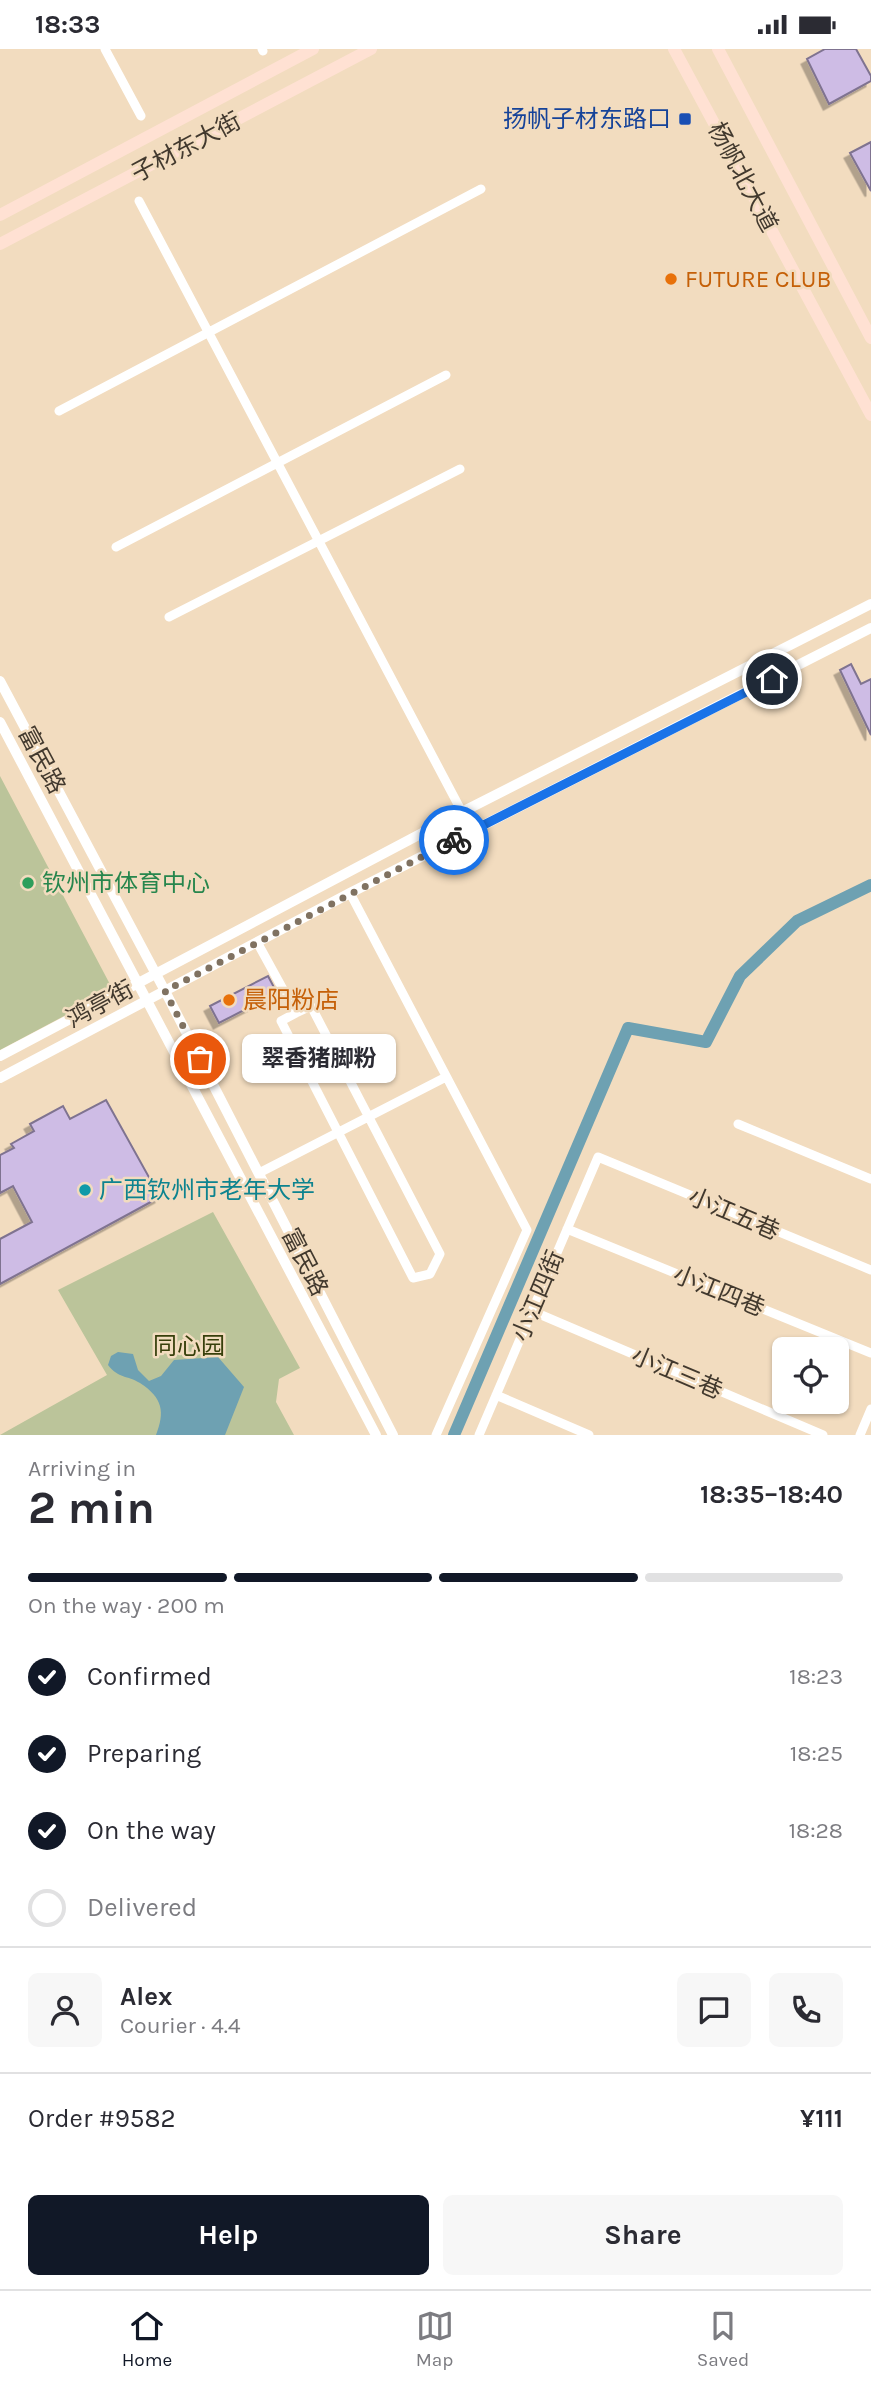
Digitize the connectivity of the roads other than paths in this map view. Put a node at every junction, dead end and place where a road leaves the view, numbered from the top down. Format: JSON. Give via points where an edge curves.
{"nodes":[{"id":1,"x":105,"y":49,"type":"edge"},
{"id":2,"x":313,"y":49,"type":"edge"},
{"id":3,"x":371,"y":49,"type":"edge"},
{"id":4,"x":672,"y":49,"type":"edge"},
{"id":5,"x":721,"y":49,"type":"edge"},
{"id":6,"x":141,"y":116,"type":"dead end"},
{"id":7,"x":481,"y":189,"type":"dead end"},
{"id":8,"x":139,"y":201,"type":"dead end"},
{"id":9,"x":0,"y":215,"type":"edge"},
{"id":10,"x":0,"y":244,"type":"edge"},
{"id":11,"x":209,"y":333,"type":"junction"},
{"id":12,"x":871,"y":338,"type":"edge"},
{"id":13,"x":446,"y":376,"type":"dead end"},
{"id":14,"x":59,"y":411,"type":"dead end"},
{"id":15,"x":871,"y":415,"type":"edge"},
{"id":16,"x":278,"y":463,"type":"junction"},
{"id":17,"x":460,"y":469,"type":"dead end"},
{"id":18,"x":319,"y":541,"type":"junction"},
{"id":19,"x":116,"y":547,"type":"dead end"},
{"id":20,"x":871,"y":604,"type":"edge"},
{"id":21,"x":169,"y":617,"type":"dead end"},
{"id":22,"x":871,"y":628,"type":"edge"},
{"id":23,"x":0,"y":681,"type":"edge"},
{"id":24,"x":0,"y":722,"type":"edge"},
{"id":25,"x":463,"y":811,"type":"junction"},
{"id":26,"x":350,"y":894,"type":"junction"},
{"id":27,"x":257,"y":942,"type":"junction"},
{"id":28,"x":156,"y":974,"type":"junction"},
{"id":29,"x":136,"y":984,"type":"junction"},
{"id":30,"x":165,"y":991,"type":"junction"},
{"id":31,"x":146,"y":1002,"type":"junction"},
{"id":32,"x":296,"y":1013,"type":"junction"},
{"id":33,"x":0,"y":1056,"type":"edge"},
{"id":34,"x":446,"y":1077,"type":"junction"},
{"id":35,"x":0,"y":1079,"type":"edge"},
{"id":36,"x":369,"y":1116,"type":"junction"},
{"id":37,"x":738,"y":1124,"type":"dead end"},
{"id":38,"x":338,"y":1132,"type":"junction"},
{"id":39,"x":598,"y":1157,"type":"joint"},
{"id":40,"x":259,"y":1173,"type":"junction"},
{"id":41,"x":871,"y":1179,"type":"edge"},
{"id":42,"x":567,"y":1229,"type":"junction"},
{"id":43,"x":871,"y":1270,"type":"edge"},
{"id":44,"x":532,"y":1311,"type":"junction"},
{"id":45,"x":871,"y":1353,"type":"edge"},
{"id":46,"x":496,"y":1395,"type":"junction"},
{"id":47,"x":871,"y":1409,"type":"edge"},
{"id":48,"x":376,"y":1435,"type":"edge"},
{"id":49,"x":393,"y":1435,"type":"edge"},
{"id":50,"x":436,"y":1435,"type":"edge"},
{"id":51,"x":479,"y":1435,"type":"edge"},
{"id":52,"x":589,"y":1435,"type":"edge"},
{"id":53,"x":823,"y":1435,"type":"edge"},
{"id":54,"x":860,"y":1435,"type":"edge"}],
"edges":[{"from":1,"to":6,"type":"street"},
{"from":2,"to":9,"type":"main road","name":"子材东大街"},
{"from":3,"to":10,"type":"main road","name":"子材东大街"},
{"from":4,"to":15,"type":"main road","name":"杨帆北大道"},
{"from":5,"to":12,"type":"main road","name":"杨帆北大道"},
{"from":7,"to":11,"type":"street"},
{"from":8,"to":11,"type":"street"},
{"from":11,"to":14,"type":"street"},
{"from":11,"to":16,"type":"street"},
{"from":13,"to":16,"type":"street"},
{"from":16,"to":18,"type":"street"},
{"from":16,"to":19,"type":"street"},
{"from":17,"to":18,"type":"street"},
{"from":18,"to":21,"type":"street"},
{"from":18,"to":25,"type":"street"},
{"from":20,"to":25,"type":"street","name":"鸿亭街"},
{"from":22,"to":26,"type":"street","name":"鸿亭街"},
{"from":23,"to":28,"type":"street","name":"富民路"},
{"from":24,"to":29,"type":"street","name":"富民路"},
{"from":25,"to":28,"type":"street","name":"鸿亭街"},
{"from":26,"to":27,"type":"street","name":"鸿亭街"},
{"from":26,"to":34,"type":"street"},
{"from":27,"to":30,"type":"street","name":"鸿亭街"},
{"from":27,"to":32,"type":"street"},
{"from":28,"to":29,"type":"street","name":"鸿亭街"},
{"from":28,"to":30,"type":"street","name":"富民路"},
{"from":29,"to":31,"type":"street","name":"富民路"},
{"from":29,"to":33,"type":"street","name":"鸿亭街"},
{"from":30,"to":31,"type":"street","name":"鸿亭街"},
{"from":30,"to":40,"type":"street","name":"富民路"},
{"from":31,"to":35,"type":"street","name":"鸿亭街"},
{"from":31,"to":48,"type":"street","name":"富民路"},
{"from":32,"to":36,"type":"street","via":[[311,1006]]},
{"from":32,"to":38,"type":"street","via":[[281,1021]]},
{"from":34,"to":36,"type":"street"},
{"from":34,"to":50,"type":"street","via":[[527,1230]]},
{"from":36,"to":38,"type":"street"},
{"from":36,"to":38,"type":"street","via":[[440,1254],[430,1274],[413,1278]]},
{"from":37,"to":41,"type":"street"},
{"from":38,"to":40,"type":"street"},
{"from":39,"to":42,"type":"street","name":"小江四街"},
{"from":39,"to":43,"type":"street","name":"小江五巷"},
{"from":40,"to":49,"type":"street","name":"富民路"},
{"from":42,"to":44,"type":"street","name":"小江四街"},
{"from":42,"to":45,"type":"street","name":"小江四巷"},
{"from":44,"to":46,"type":"street","name":"小江四街"},
{"from":44,"to":53,"type":"street","name":"小江三巷"},
{"from":46,"to":51,"type":"street","name":"小江四街"},
{"from":46,"to":52,"type":"street"},
{"from":47,"to":54,"type":"street"}]}
